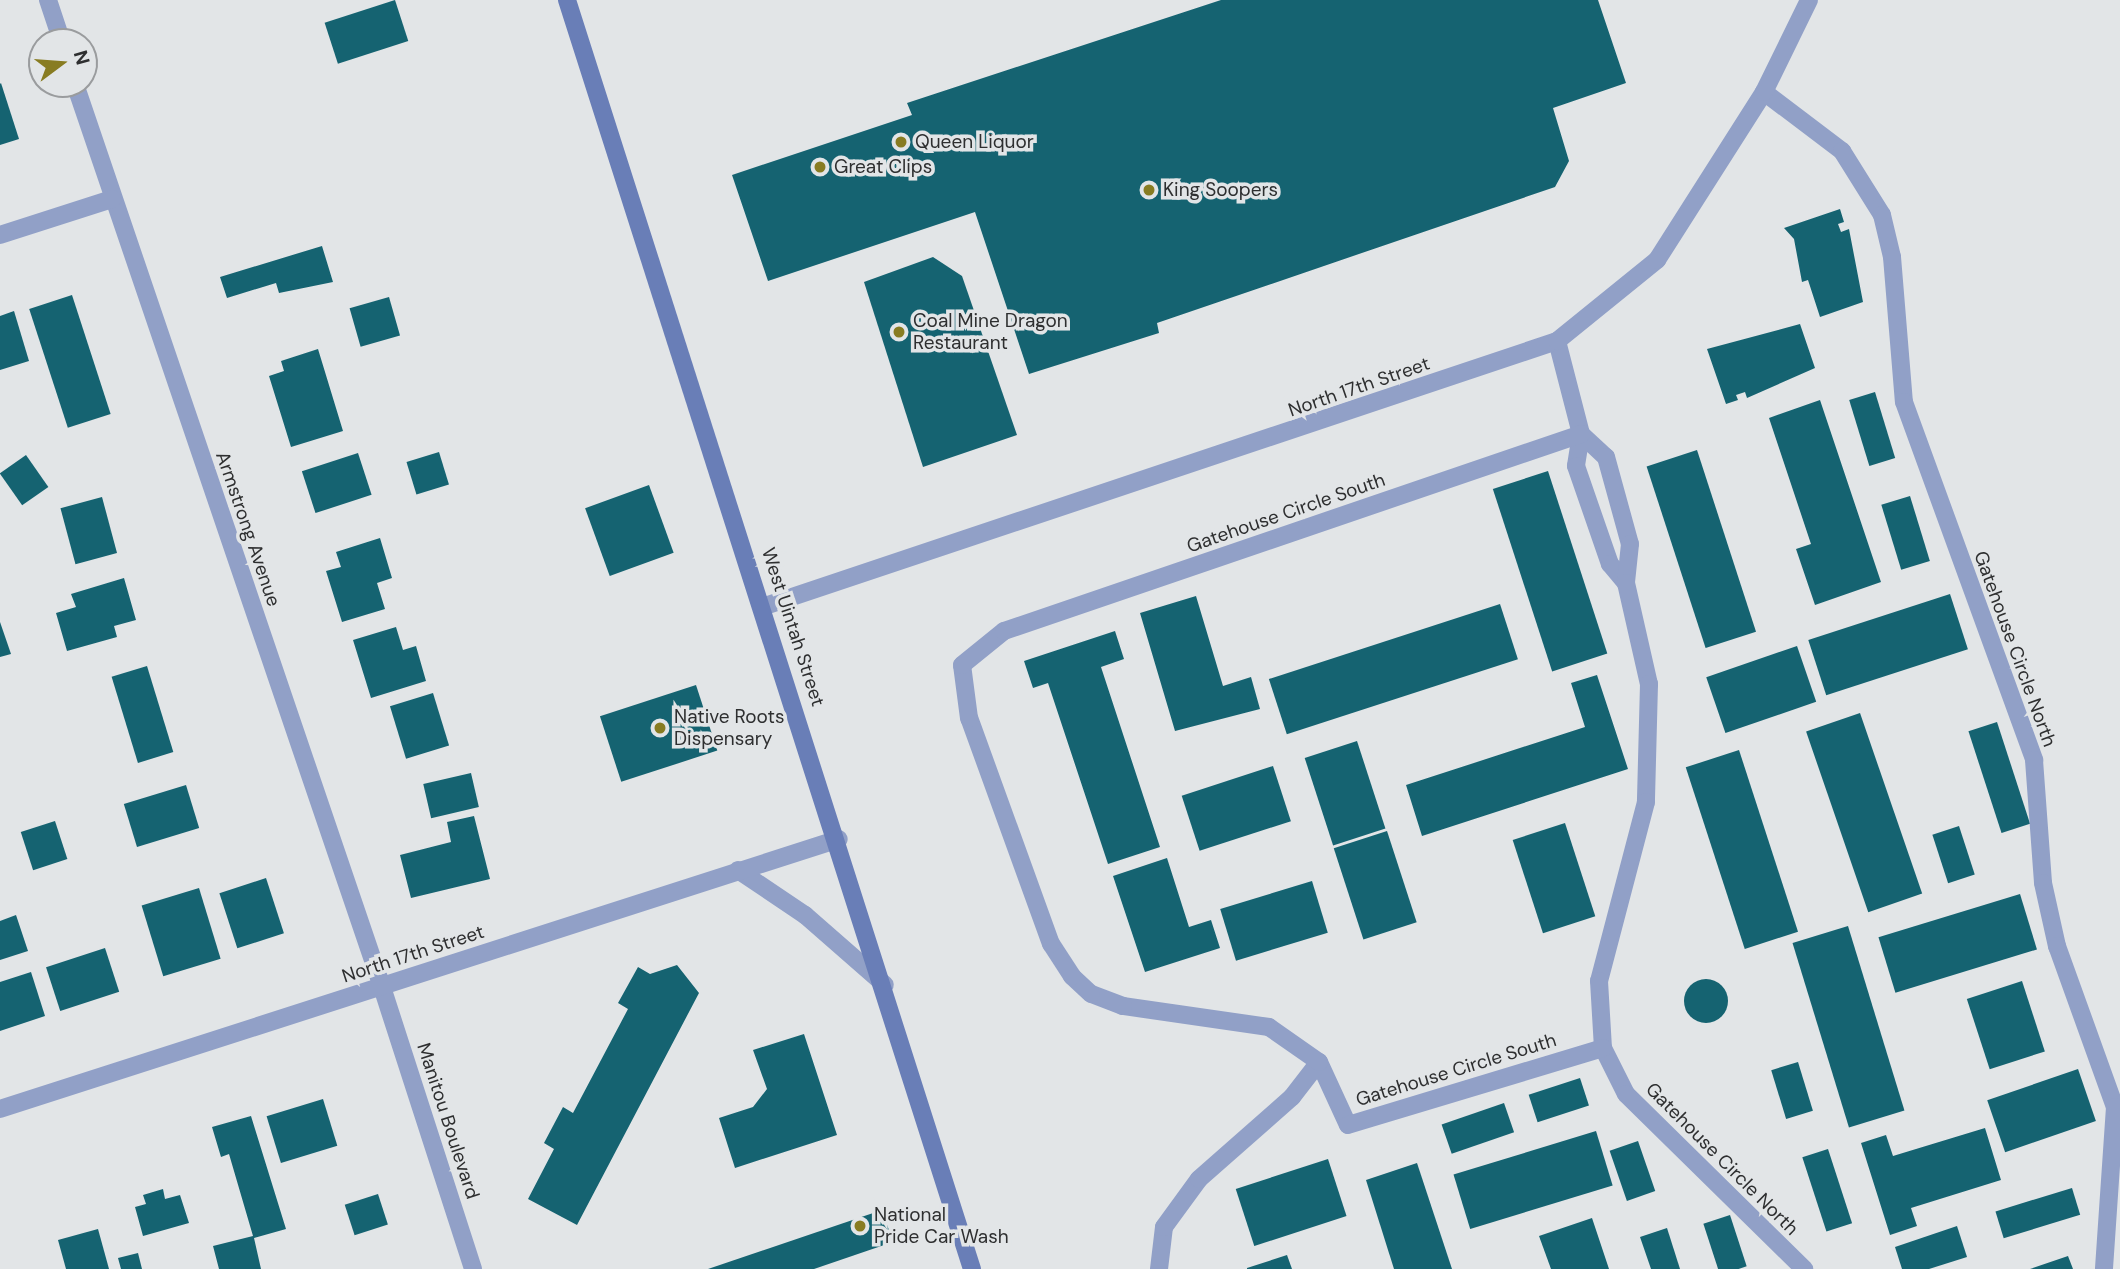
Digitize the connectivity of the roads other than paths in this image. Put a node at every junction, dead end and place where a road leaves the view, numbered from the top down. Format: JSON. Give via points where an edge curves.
{"nodes":[{"id":1,"x":48,"y":0,"type":"edge"},
{"id":2,"x":567,"y":0,"type":"edge"},
{"id":3,"x":1809,"y":0,"type":"edge"},
{"id":4,"x":57,"y":28,"type":"edge"},
{"id":5,"x":1765,"y":92,"type":"junction"},
{"id":6,"x":80,"y":98,"type":"edge"},
{"id":7,"x":112,"y":199,"type":"junction"},
{"id":8,"x":0,"y":235,"type":"edge"},
{"id":9,"x":1557,"y":341,"type":"junction"},
{"id":10,"x":1581,"y":434,"type":"junction"},
{"id":11,"x":1626,"y":583,"type":"junction"},
{"id":12,"x":765,"y":606,"type":"junction"},
{"id":13,"x":839,"y":839,"type":"junction"},
{"id":14,"x":738,"y":870,"type":"junction"},
{"id":15,"x":885,"y":985,"type":"junction"},
{"id":16,"x":382,"y":987,"type":"junction"},
{"id":17,"x":1603,"y":1048,"type":"junction"},
{"id":18,"x":1319,"y":1062,"type":"junction"},
{"id":19,"x":0,"y":1109,"type":"edge"},
{"id":20,"x":473,"y":1269,"type":"edge"},
{"id":21,"x":972,"y":1269,"type":"edge"},
{"id":22,"x":1159,"y":1269,"type":"edge"},
{"id":23,"x":1804,"y":1269,"type":"edge"},
{"id":24,"x":2104,"y":1269,"type":"edge"}],
"edges":[{"from":1,"to":4,"type":"street"},
{"from":2,"to":12,"type":"main road","name":"West Uintah Street"},
{"from":3,"to":5,"type":"street","name":"North 17th Street"},
{"from":5,"to":9,"type":"street","name":"North 17th Street","via":[[1657,260]]},
{"from":5,"to":24,"type":"street","name":"Gatehouse Circle North","via":[[1842,151],[1875,200],[1892,257],[1904,402],[2034,760],[2043,883],[2057,946],[2115,1107]]},
{"from":6,"to":7,"type":"street","name":"Armstrong Avenue"},
{"from":7,"to":8,"type":"street"},
{"from":7,"to":16,"type":"street","name":"Armstrong Avenue"},
{"from":9,"to":10,"type":"street","name":"Gatehouse Circle North"},
{"from":9,"to":12,"type":"street","name":"North 17th Street"},
{"from":10,"to":11,"type":"street","name":"Gatehouse Circle North","via":[[1576,466],[1610,564]]},
{"from":10,"to":11,"type":"street","name":"Gatehouse Circle North","via":[[1606,457],[1630,544]]},
{"from":10,"to":18,"type":"street","name":"Gatehouse Circle South","via":[[1004,631],[962,665],[960,684],[1051,944],[1091,994],[1123,1006],[1269,1027]]},
{"from":11,"to":17,"type":"street","name":"Gatehouse Circle North","via":[[1649,684],[1650,763],[1599,981]]},
{"from":12,"to":13,"type":"main road","name":"West Uintah Street"},
{"from":13,"to":14,"type":"street","name":"North 17th Street"},
{"from":13,"to":15,"type":"main road","name":"West Uintah Street"},
{"from":14,"to":15,"type":"street","via":[[805,915]]},
{"from":14,"to":16,"type":"street","name":"North 17th Street"},
{"from":15,"to":21,"type":"main road","name":"West Uintah Street"},
{"from":16,"to":19,"type":"street","name":"North 17th Street"},
{"from":16,"to":20,"type":"street","name":"Manitou Boulevard"},
{"from":17,"to":18,"type":"street","name":"Gatehouse Circle South","via":[[1348,1125]]},
{"from":17,"to":23,"type":"street","name":"Gatehouse Circle North","via":[[1626,1094]]},
{"from":18,"to":22,"type":"street","via":[[1292,1097],[1199,1179],[1164,1227]]}]}
